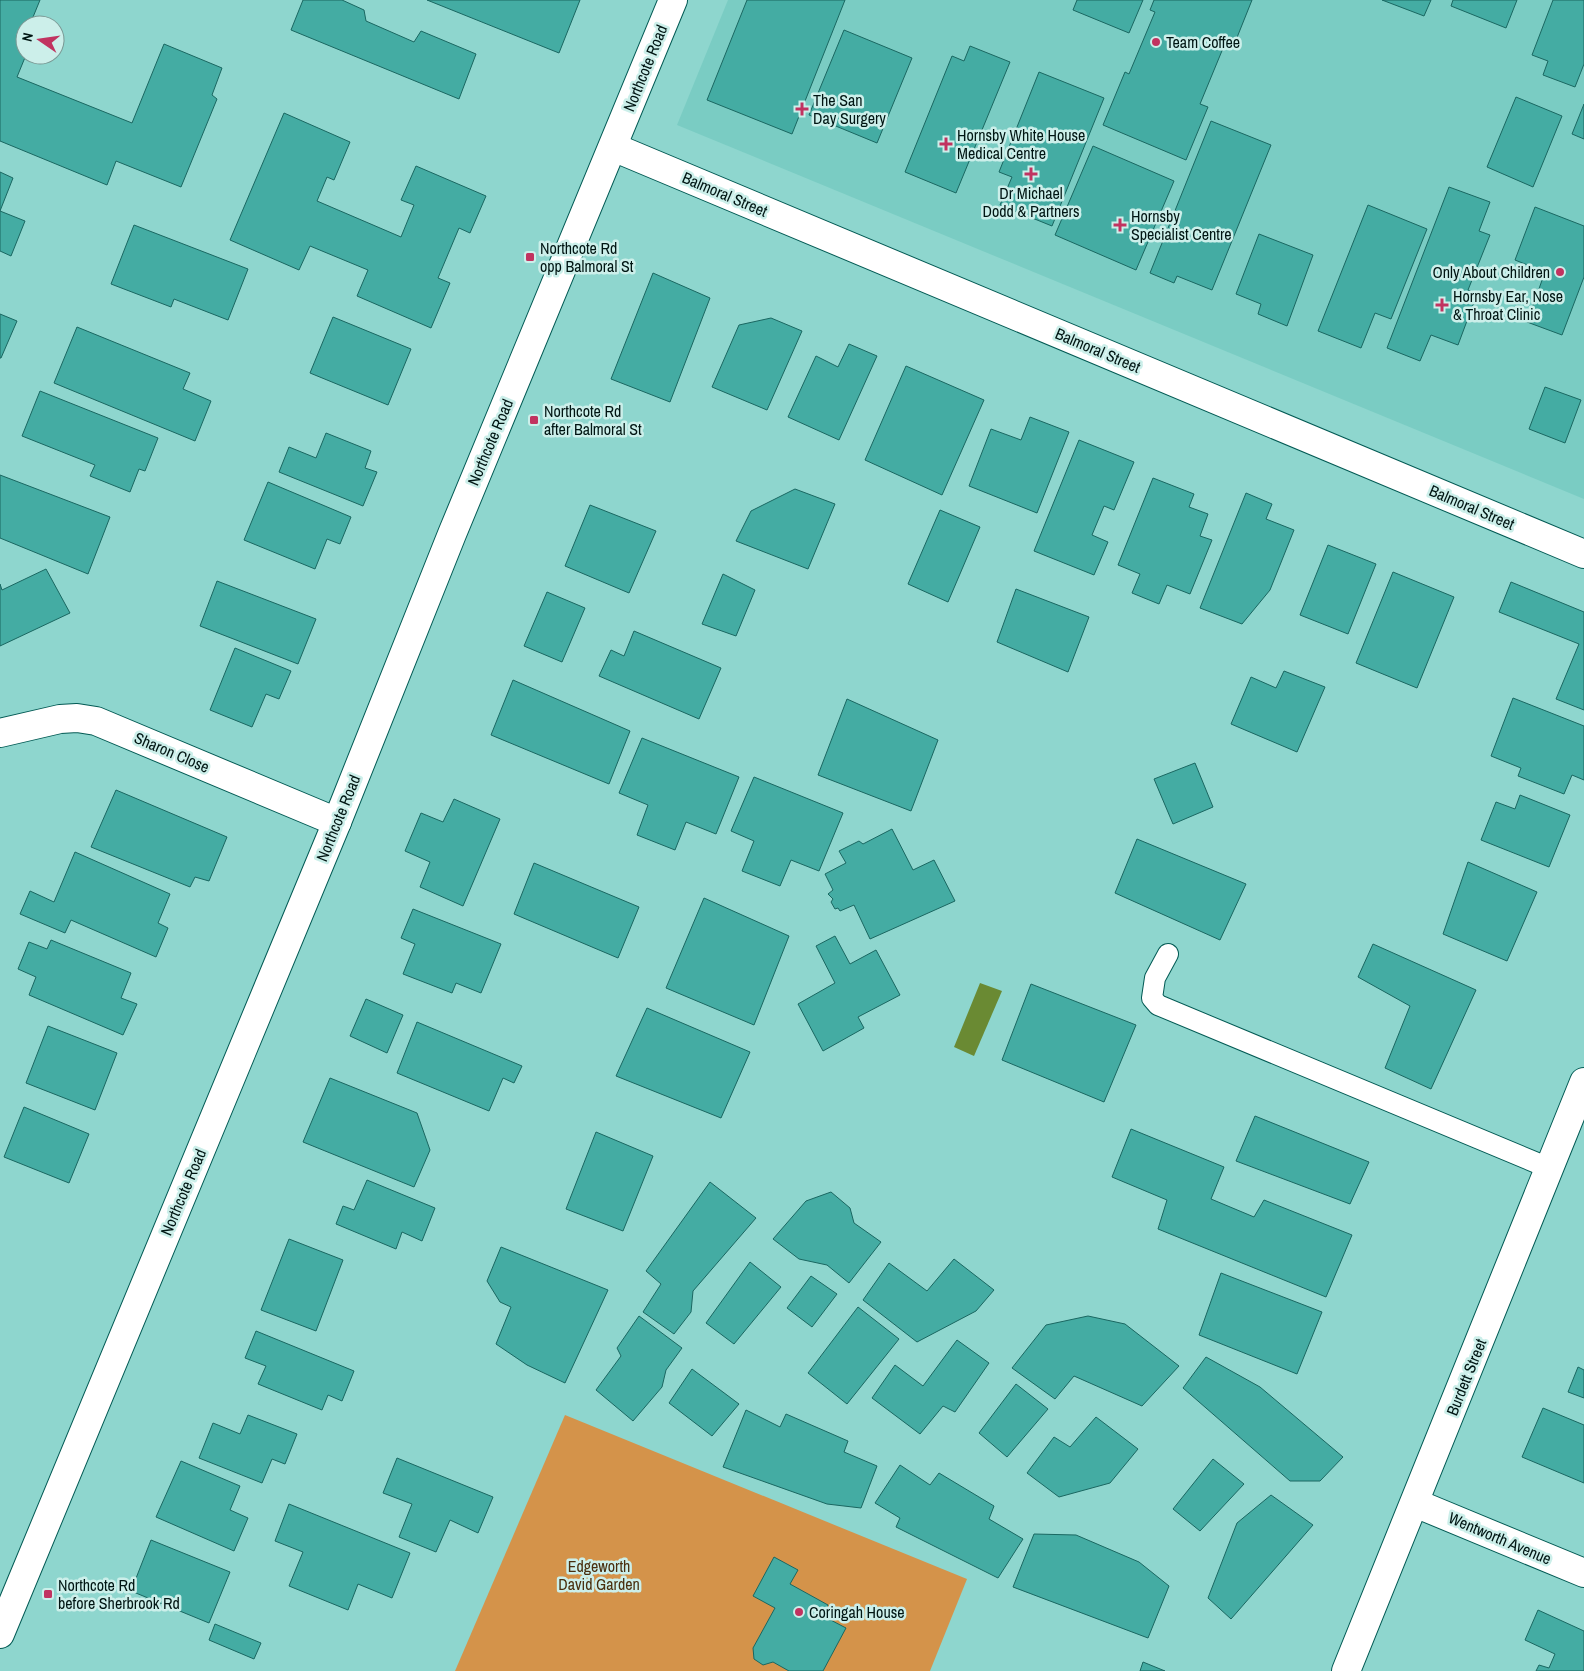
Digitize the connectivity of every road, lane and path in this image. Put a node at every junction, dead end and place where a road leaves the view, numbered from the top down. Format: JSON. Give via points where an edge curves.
{"nodes":[{"id":1,"x":673,"y":0,"type":"edge"},
{"id":2,"x":613,"y":147,"type":"junction"},
{"id":3,"x":1584,"y":554,"type":"edge"},
{"id":4,"x":0,"y":733,"type":"edge"},
{"id":5,"x":337,"y":822,"type":"junction"},
{"id":6,"x":1168,"y":954,"type":"dead end"},
{"id":7,"x":1584,"y":1082,"type":"edge"},
{"id":8,"x":1549,"y":1168,"type":"junction"},
{"id":9,"x":1415,"y":1503,"type":"junction"},
{"id":10,"x":1584,"y":1573,"type":"edge"},
{"id":11,"x":0,"y":1634,"type":"edge"},
{"id":12,"x":1346,"y":1671,"type":"edge"}],
"edges":[{"from":1,"to":2,"type":"street","name":"Northcote Road"},
{"from":2,"to":3,"type":"street","name":"Balmoral Street"},
{"from":2,"to":5,"type":"street","name":"Northcote Road","via":[[452,534]]},
{"from":4,"to":5,"type":"street","name":"Sharon Close","via":[[60,719],[96,721]]},
{"from":5,"to":11,"type":"street","name":"Northcote Road"},
{"from":6,"to":8,"type":"lane","via":[[1155,978],[1152,998],[1158,1005]]},
{"from":7,"to":8,"type":"street","name":"Burdett Street"},
{"from":8,"to":9,"type":"street","name":"Burdett Street"},
{"from":9,"to":10,"type":"street","name":"Wentworth Avenue"},
{"from":9,"to":12,"type":"street","name":"Burdett Street"}]}
